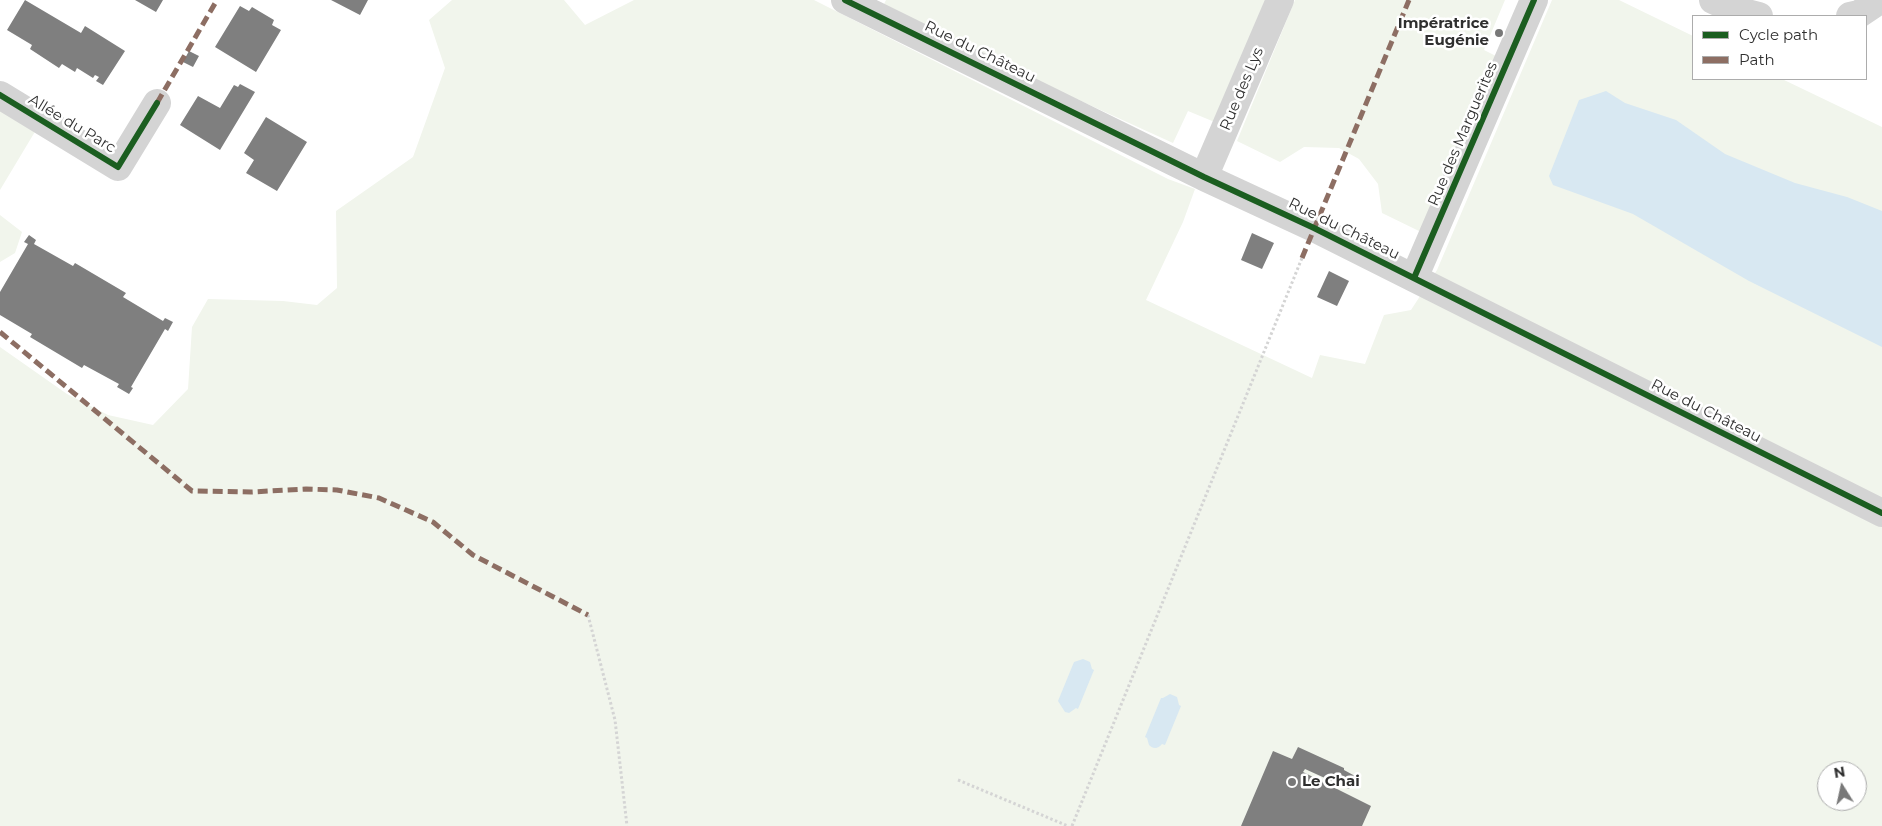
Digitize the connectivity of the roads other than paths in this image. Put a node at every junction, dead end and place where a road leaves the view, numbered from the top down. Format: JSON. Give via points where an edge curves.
{"nodes":[{"id":1,"x":846,"y":0,"type":"edge"},
{"id":2,"x":1280,"y":0,"type":"edge"},
{"id":3,"x":1534,"y":0,"type":"edge"},
{"id":4,"x":1713,"y":0,"type":"edge"},
{"id":5,"x":1880,"y":0,"type":"edge"},
{"id":6,"x":1755,"y":15,"type":"edge"},
{"id":7,"x":1855,"y":15,"type":"edge"},
{"id":8,"x":0,"y":95,"type":"edge"},
{"id":9,"x":157,"y":102,"type":"dead end"},
{"id":10,"x":1204,"y":177,"type":"junction"},
{"id":11,"x":1414,"y":278,"type":"junction"},
{"id":12,"x":1882,"y":513,"type":"edge"}],
"edges":[{"from":1,"to":10,"type":"street","name":"Rue du Château"},
{"from":2,"to":10,"type":"street","name":"Rue des Lys"},
{"from":3,"to":11,"type":"street","name":"Rue des Marguerites"},
{"from":4,"to":6,"type":"street"},
{"from":5,"to":7,"type":"street"},
{"from":8,"to":9,"type":"street","name":"Allée du Parc","via":[[118,167]]},
{"from":10,"to":11,"type":"street","name":"Rue du Château"},
{"from":11,"to":12,"type":"street","name":"Rue du Château"}]}
